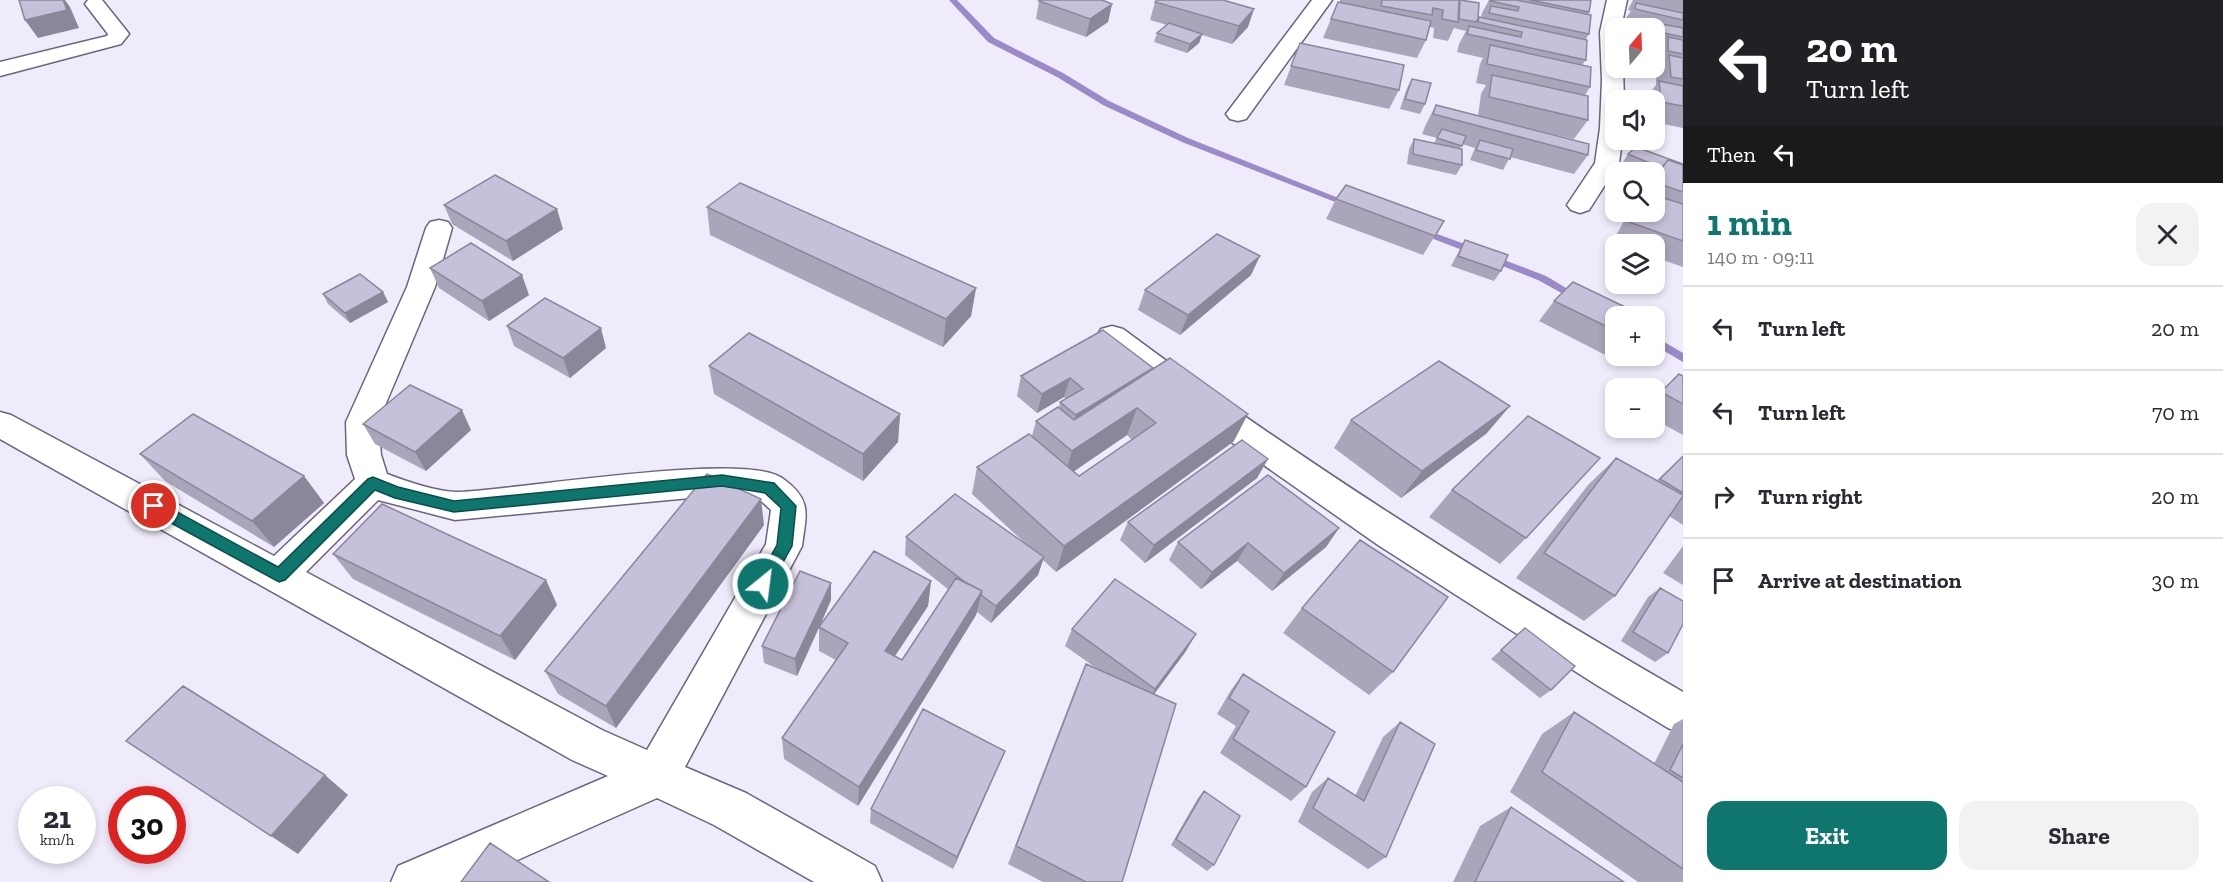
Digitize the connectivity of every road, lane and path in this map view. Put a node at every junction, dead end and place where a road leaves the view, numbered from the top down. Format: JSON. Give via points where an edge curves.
{"nodes":[{"id":1,"x":1322,"y":0,"type":"edge"},
{"id":2,"x":1617,"y":0,"type":"edge"},
{"id":3,"x":95,"y":4,"type":"dead end"},
{"id":4,"x":0,"y":69,"type":"edge"},
{"id":5,"x":1238,"y":114,"type":"dead end"},
{"id":6,"x":1580,"y":205,"type":"dead end"},
{"id":7,"x":440,"y":228,"type":"dead end"},
{"id":8,"x":1112,"y":336,"type":"edge"},
{"id":9,"x":0,"y":424,"type":"edge"},
{"id":10,"x":373,"y":483,"type":"junction"},
{"id":11,"x":279,"y":575,"type":"junction"},
{"id":12,"x":1683,"y":714,"type":"edge"},
{"id":13,"x":656,"y":777,"type":"junction"},
{"id":14,"x":414,"y":882,"type":"edge"},
{"id":15,"x":859,"y":882,"type":"edge"}],
"edges":[{"from":1,"to":5,"type":"street"},
{"from":2,"to":6,"type":"street","via":[[1610,32],[1612,109],[1607,163]]},
{"from":3,"to":4,"type":"street","via":[[119,34],[114,40]]},
{"from":7,"to":10,"type":"street","via":[[421,287],[362,422],[364,455]]},
{"from":8,"to":12,"type":"street","via":[[1175,386],[1381,529]]},
{"from":9,"to":11,"type":"street"},
{"from":10,"to":11,"type":"street"},
{"from":10,"to":13,"type":"street","via":[[454,506],[722,481],[769,488],[789,506],[784,546]]},
{"from":11,"to":13,"type":"street","via":[[587,745]]},
{"from":13,"to":14,"type":"street"},
{"from":13,"to":15,"type":"street","via":[[730,809]]}]}
